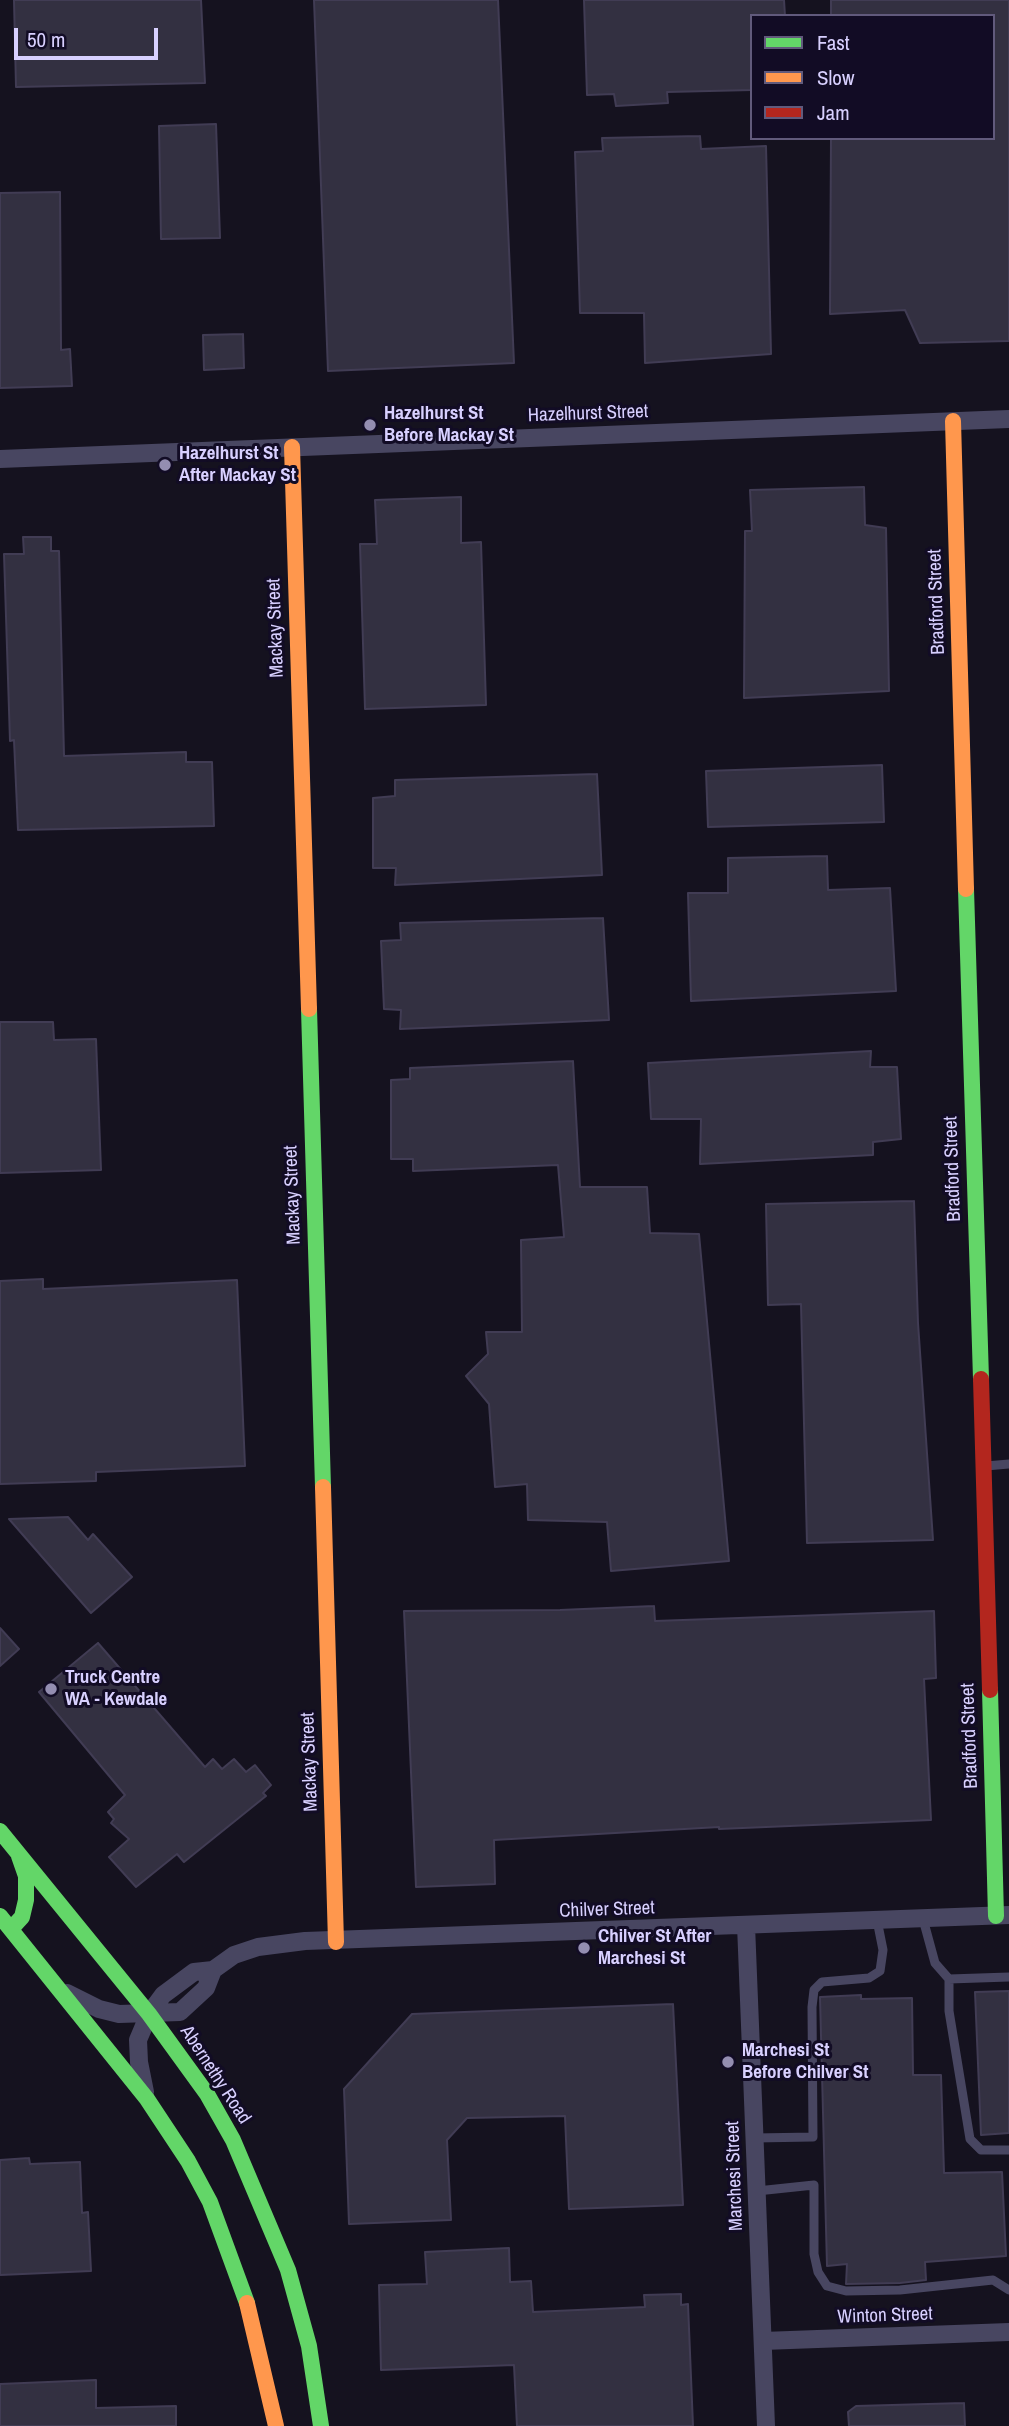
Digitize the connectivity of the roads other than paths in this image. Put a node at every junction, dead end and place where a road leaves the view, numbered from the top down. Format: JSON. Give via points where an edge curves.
{"nodes":[{"id":1,"x":1009,"y":419,"type":"edge"},
{"id":2,"x":953,"y":421,"type":"junction"},
{"id":3,"x":292,"y":447,"type":"junction"},
{"id":4,"x":0,"y":459,"type":"edge"},
{"id":5,"x":1009,"y":1464,"type":"edge"},
{"id":6,"x":983,"y":1466,"type":"junction"},
{"id":7,"x":0,"y":1830,"type":"edge"},
{"id":8,"x":17,"y":1851,"type":"junction"},
{"id":9,"x":0,"y":1916,"type":"edge"},
{"id":10,"x":1002,"y":1916,"type":"edge"},
{"id":11,"x":922,"y":1919,"type":"junction"},
{"id":12,"x":877,"y":1920,"type":"junction"},
{"id":13,"x":746,"y":1925,"type":"junction"},
{"id":14,"x":11,"y":1929,"type":"junction"},
{"id":15,"x":336,"y":1942,"type":"junction"},
{"id":16,"x":1009,"y":1977,"type":"edge"},
{"id":17,"x":949,"y":1979,"type":"junction"},
{"id":18,"x":57,"y":1987,"type":"junction"},
{"id":19,"x":149,"y":2014,"type":"junction"},
{"id":20,"x":147,"y":2099,"type":"junction"},
{"id":21,"x":755,"y":2137,"type":"junction"},
{"id":22,"x":1009,"y":2150,"type":"edge"},
{"id":23,"x":757,"y":2191,"type":"junction"},
{"id":24,"x":1009,"y":2290,"type":"edge"},
{"id":25,"x":1009,"y":2332,"type":"edge"},
{"id":26,"x":763,"y":2342,"type":"junction"},
{"id":27,"x":276,"y":2426,"type":"edge"},
{"id":28,"x":321,"y":2426,"type":"edge"},
{"id":29,"x":766,"y":2426,"type":"edge"}],
"edges":[{"from":1,"to":2,"type":"street","name":"Hazelhurst Street"},
{"from":2,"to":3,"type":"street","name":"Hazelhurst Street"},
{"from":2,"to":6,"type":"street","name":"Bradford Street"},
{"from":3,"to":4,"type":"street","name":"Hazelhurst Street"},
{"from":3,"to":15,"type":"street","name":"Mackay Street"},
{"from":5,"to":6,"type":"lane"},
{"from":6,"to":10,"type":"street","name":"Bradford Street"},
{"from":7,"to":8,"type":"street","name":"Abernethy Road"},
{"from":8,"to":14,"type":"street","via":[[26,1876],[26,1900],[22,1917]]},
{"from":8,"to":19,"type":"street","name":"Abernethy Road"},
{"from":9,"to":14,"type":"street"},
{"from":10,"to":11,"type":"street","name":"Chilver Street"},
{"from":11,"to":12,"type":"street","name":"Chilver Street"},
{"from":11,"to":17,"type":"lane","via":[[934,1963]]},
{"from":12,"to":13,"type":"street","name":"Chilver Street"},
{"from":12,"to":21,"type":"lane","via":[[883,1950],[880,1971],[869,1978],[822,1982],[814,1990],[813,2137]]},
{"from":13,"to":15,"type":"street","name":"Chilver Street"},
{"from":13,"to":21,"type":"street","name":"Marchesi Street"},
{"from":14,"to":18,"type":"street"},
{"from":15,"to":19,"type":"street","name":"Chilver Street","via":[[282,1942],[234,1955],[213,1970],[206,1988],[180,2012]]},
{"from":16,"to":17,"type":"lane"},
{"from":17,"to":22,"type":"lane","via":[[949,2011],[970,2139],[981,2150]]},
{"from":18,"to":19,"type":"street","name":"Chilver Street","via":[[99,2009]]},
{"from":18,"to":20,"type":"street"},
{"from":19,"to":20,"type":"street","via":[[138,2040]]},
{"from":19,"to":28,"type":"street","name":"Abernethy Road","via":[[207,2094],[252,2182],[288,2270],[309,2346]]},
{"from":20,"to":27,"type":"street","via":[[171,2130],[211,2202],[245,2294]]},
{"from":21,"to":23,"type":"street","name":"Marchesi Street"},
{"from":23,"to":24,"type":"lane","via":[[814,2185],[814,2254],[827,2286],[846,2291],[900,2290],[993,2280]]},
{"from":23,"to":26,"type":"street","name":"Marchesi Street"},
{"from":25,"to":26,"type":"street","name":"Winton Street"},
{"from":26,"to":29,"type":"street","name":"Marchesi Street"}]}
